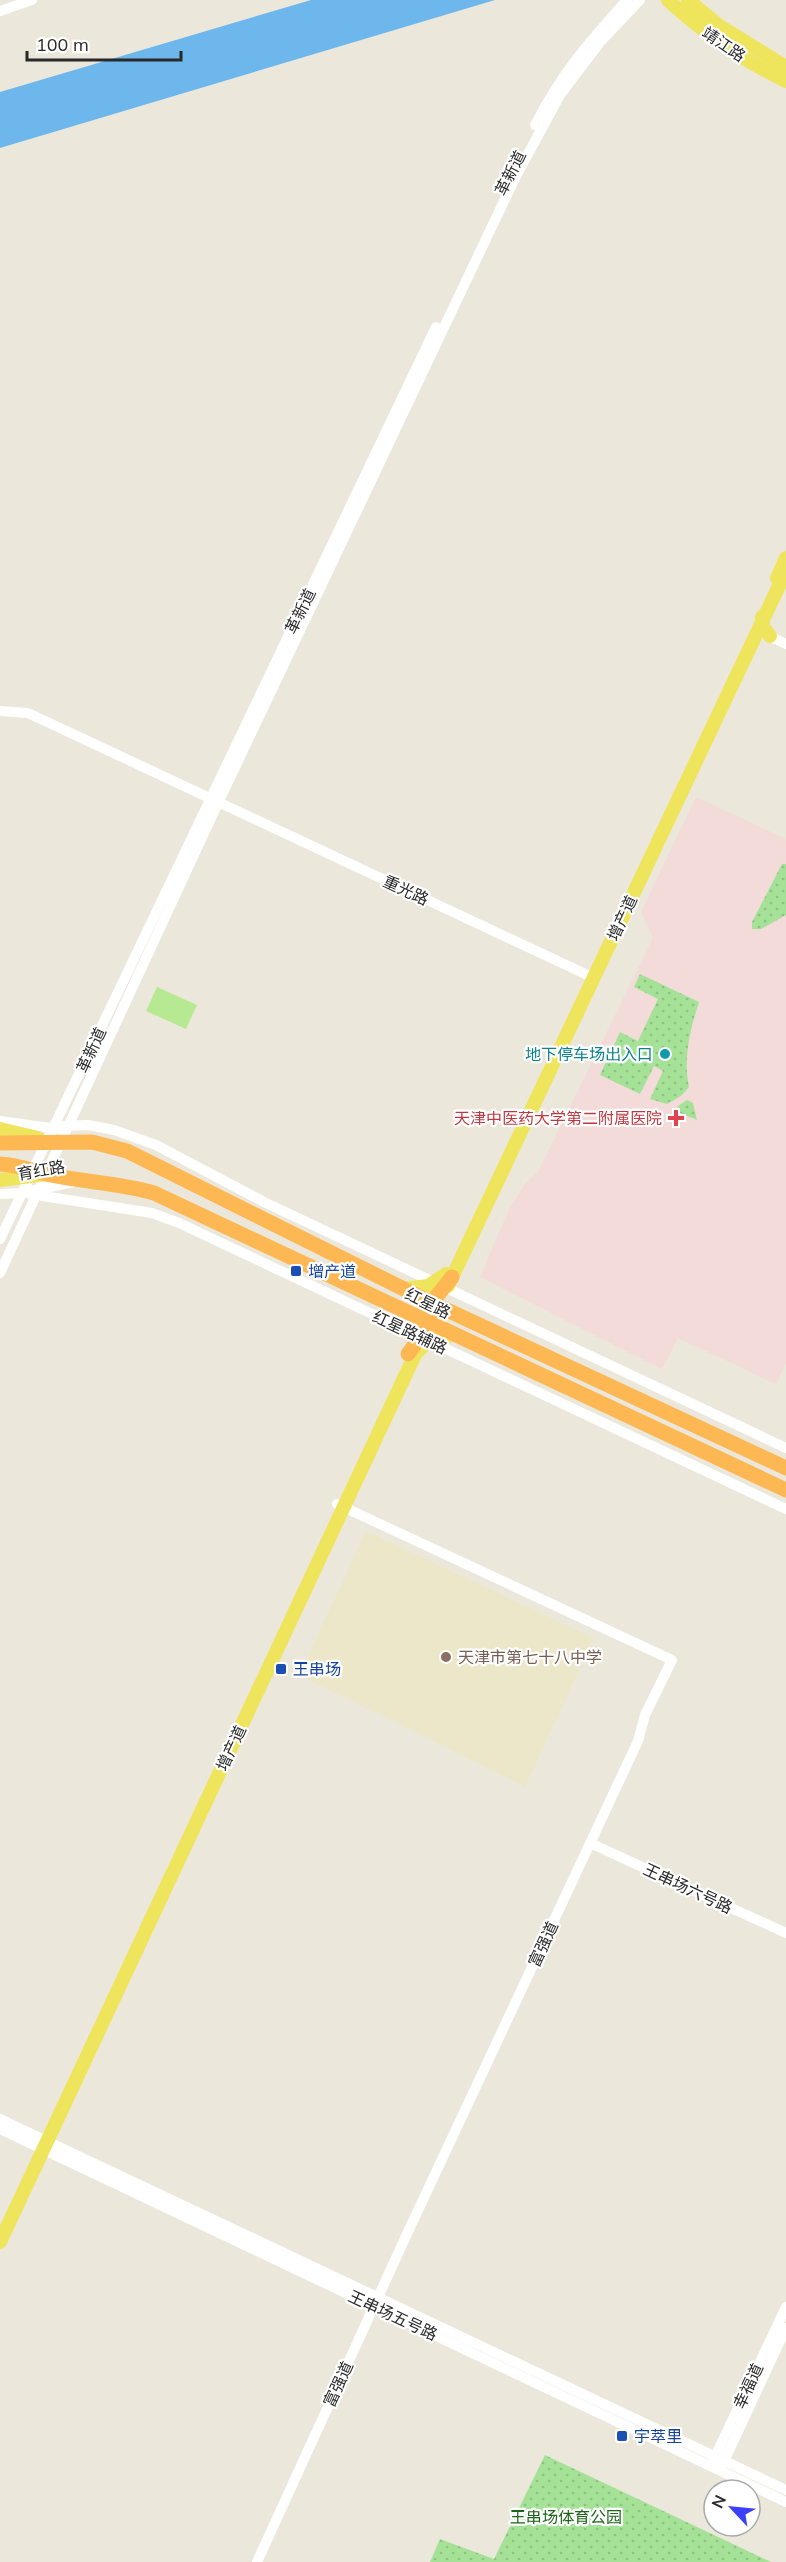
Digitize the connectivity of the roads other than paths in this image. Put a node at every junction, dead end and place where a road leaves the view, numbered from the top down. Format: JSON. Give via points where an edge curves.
{"nodes":[{"id":1,"x":18,"y":0,"type":"edge"},
{"id":2,"x":32,"y":0,"type":"edge"},
{"id":3,"x":627,"y":0,"type":"edge"},
{"id":4,"x":640,"y":0,"type":"edge"},
{"id":5,"x":668,"y":0,"type":"edge"},
{"id":6,"x":688,"y":0,"type":"edge"},
{"id":7,"x":0,"y":6,"type":"edge"},
{"id":8,"x":0,"y":11,"type":"edge"},
{"id":9,"x":786,"y":67,"type":"edge"},
{"id":10,"x":786,"y":81,"type":"edge"},
{"id":11,"x":786,"y":558,"type":"edge"},
{"id":12,"x":786,"y":571,"type":"edge"},
{"id":13,"x":767,"y":604,"type":"junction"},
{"id":14,"x":765,"y":629,"type":"edge"},
{"id":15,"x":786,"y":644,"type":"edge"},
{"id":16,"x":0,"y":711,"type":"edge"},
{"id":17,"x":215,"y":799,"type":"junction"},
{"id":18,"x":591,"y":977,"type":"junction"},
{"id":19,"x":0,"y":1121,"type":"edge"},
{"id":20,"x":0,"y":1129,"type":"edge"},
{"id":21,"x":56,"y":1135,"type":"junction"},
{"id":22,"x":0,"y":1143,"type":"edge"},
{"id":23,"x":0,"y":1164,"type":"edge"},
{"id":24,"x":35,"y":1174,"type":"junction"},
{"id":25,"x":0,"y":1180,"type":"edge"},
{"id":26,"x":88,"y":1180,"type":"junction"},
{"id":27,"x":37,"y":1192,"type":"junction"},
{"id":28,"x":21,"y":1193,"type":"junction"},
{"id":29,"x":0,"y":1194,"type":"edge"},
{"id":30,"x":0,"y":1239,"type":"edge"},
{"id":31,"x":0,"y":1273,"type":"edge"},
{"id":32,"x":436,"y":1307,"type":"junction"},
{"id":33,"x":460,"y":1316,"type":"junction"},
{"id":34,"x":411,"y":1355,"type":"joint"},
{"id":35,"x":786,"y":1448,"type":"edge"},
{"id":36,"x":786,"y":1468,"type":"edge"},
{"id":37,"x":786,"y":1490,"type":"edge"},
{"id":38,"x":340,"y":1505,"type":"junction"},
{"id":39,"x":786,"y":1509,"type":"edge"},
{"id":40,"x":590,"y":1843,"type":"junction"},
{"id":41,"x":786,"y":1933,"type":"edge"},
{"id":42,"x":0,"y":2119,"type":"edge"},
{"id":43,"x":0,"y":2129,"type":"edge"},
{"id":44,"x":42,"y":2144,"type":"junction"},
{"id":45,"x":0,"y":2228,"type":"edge"},
{"id":46,"x":0,"y":2242,"type":"edge"},
{"id":47,"x":376,"y":2302,"type":"junction"},
{"id":48,"x":786,"y":2307,"type":"edge"},
{"id":49,"x":786,"y":2328,"type":"edge"},
{"id":50,"x":717,"y":2464,"type":"junction"},
{"id":51,"x":786,"y":2490,"type":"edge"},
{"id":52,"x":786,"y":2502,"type":"edge"},
{"id":53,"x":257,"y":2562,"type":"edge"}],
"edges":[{"from":1,"to":7,"type":"street"},
{"from":2,"to":8,"type":"street"},
{"from":3,"to":17,"type":"street","name":"革新道","via":[[563,75],[532,130]]},
{"from":4,"to":17,"type":"street","name":"革新道","via":[[577,72],[538,134]]},
{"from":5,"to":10,"type":"main road","name":"靖江路","via":[[731,50]]},
{"from":6,"to":9,"type":"main road","name":"靖江路","via":[[726,31]]},
{"from":11,"to":13,"type":"main road","name":"增产道"},
{"from":12,"to":13,"type":"main road","name":"增产道"},
{"from":13,"to":14,"type":"main road","name":"增产道"},
{"from":14,"to":15,"type":"street"},
{"from":14,"to":18,"type":"main road","name":"增产道"},
{"from":16,"to":17,"type":"street","name":"重光路","via":[[28,713]]},
{"from":17,"to":18,"type":"street","name":"重光路"},
{"from":17,"to":21,"type":"street","name":"革新道"},
{"from":17,"to":21,"type":"street","name":"革新道","via":[[69,1098]]},
{"from":18,"to":32,"type":"main road","name":"增产道"},
{"from":19,"to":21,"type":"street"},
{"from":20,"to":21,"type":"main road","via":[[24,1136]]},
{"from":21,"to":22,"type":"highway","name":"育红路"},
{"from":21,"to":24,"type":"street"},
{"from":21,"to":24,"type":"street","name":"革新道"},
{"from":21,"to":32,"type":"highway","name":"红星路","via":[[127,1151]]},
{"from":21,"to":32,"type":"street","name":"红星路辅路","via":[[88,1125],[156,1145],[264,1202]]},
{"from":23,"to":24,"type":"highway","name":"育红路"},
{"from":24,"to":25,"type":"main road"},
{"from":24,"to":26,"type":"highway","name":"红星路"},
{"from":24,"to":27,"type":"street","name":"革新道"},
{"from":24,"to":28,"type":"street","name":"革新道"},
{"from":26,"to":27,"type":"street","name":"育红路"},
{"from":26,"to":32,"type":"highway","name":"红星路","via":[[133,1187],[181,1204],[394,1307]]},
{"from":27,"to":28,"type":"street","name":"育红路"},
{"from":27,"to":31,"type":"street","name":"革新道"},
{"from":27,"to":32,"type":"street","name":"红星路辅路","via":[[166,1217]]},
{"from":28,"to":29,"type":"street","name":"育红路"},
{"from":28,"to":30,"type":"street","name":"革新道"},
{"from":32,"to":33,"type":"highway"},
{"from":32,"to":33,"type":"highway","via":[[450,1303]]},
{"from":32,"to":34,"type":"highway"},
{"from":32,"to":35,"type":"street","name":"红星路辅路"},
{"from":32,"to":37,"type":"highway","name":"红星路","via":[[452,1335]]},
{"from":32,"to":39,"type":"street","name":"红星路辅路"},
{"from":33,"to":36,"type":"highway","name":"红星路"},
{"from":34,"to":38,"type":"main road","name":"增产道"},
{"from":38,"to":40,"type":"street","name":"富强道","via":[[672,1660]]},
{"from":38,"to":44,"type":"main road","name":"增产道"},
{"from":40,"to":41,"type":"street","name":"王串场六号路"},
{"from":40,"to":47,"type":"street","name":"富强道"},
{"from":42,"to":44,"type":"street","name":"王串场五号路"},
{"from":43,"to":44,"type":"street","name":"王串场五号路"},
{"from":44,"to":45,"type":"main road","name":"增产道"},
{"from":44,"to":46,"type":"main road","name":"增产道"},
{"from":44,"to":47,"type":"street","name":"王串场五号路"},
{"from":47,"to":50,"type":"street","name":"王串场五号路"},
{"from":47,"to":53,"type":"street","name":"富强道"},
{"from":48,"to":50,"type":"street","name":"幸福道"},
{"from":49,"to":50,"type":"street","name":"幸福道"},
{"from":50,"to":51,"type":"street","name":"王串场五号路"},
{"from":50,"to":52,"type":"street","name":"王串场五号路"}]}
